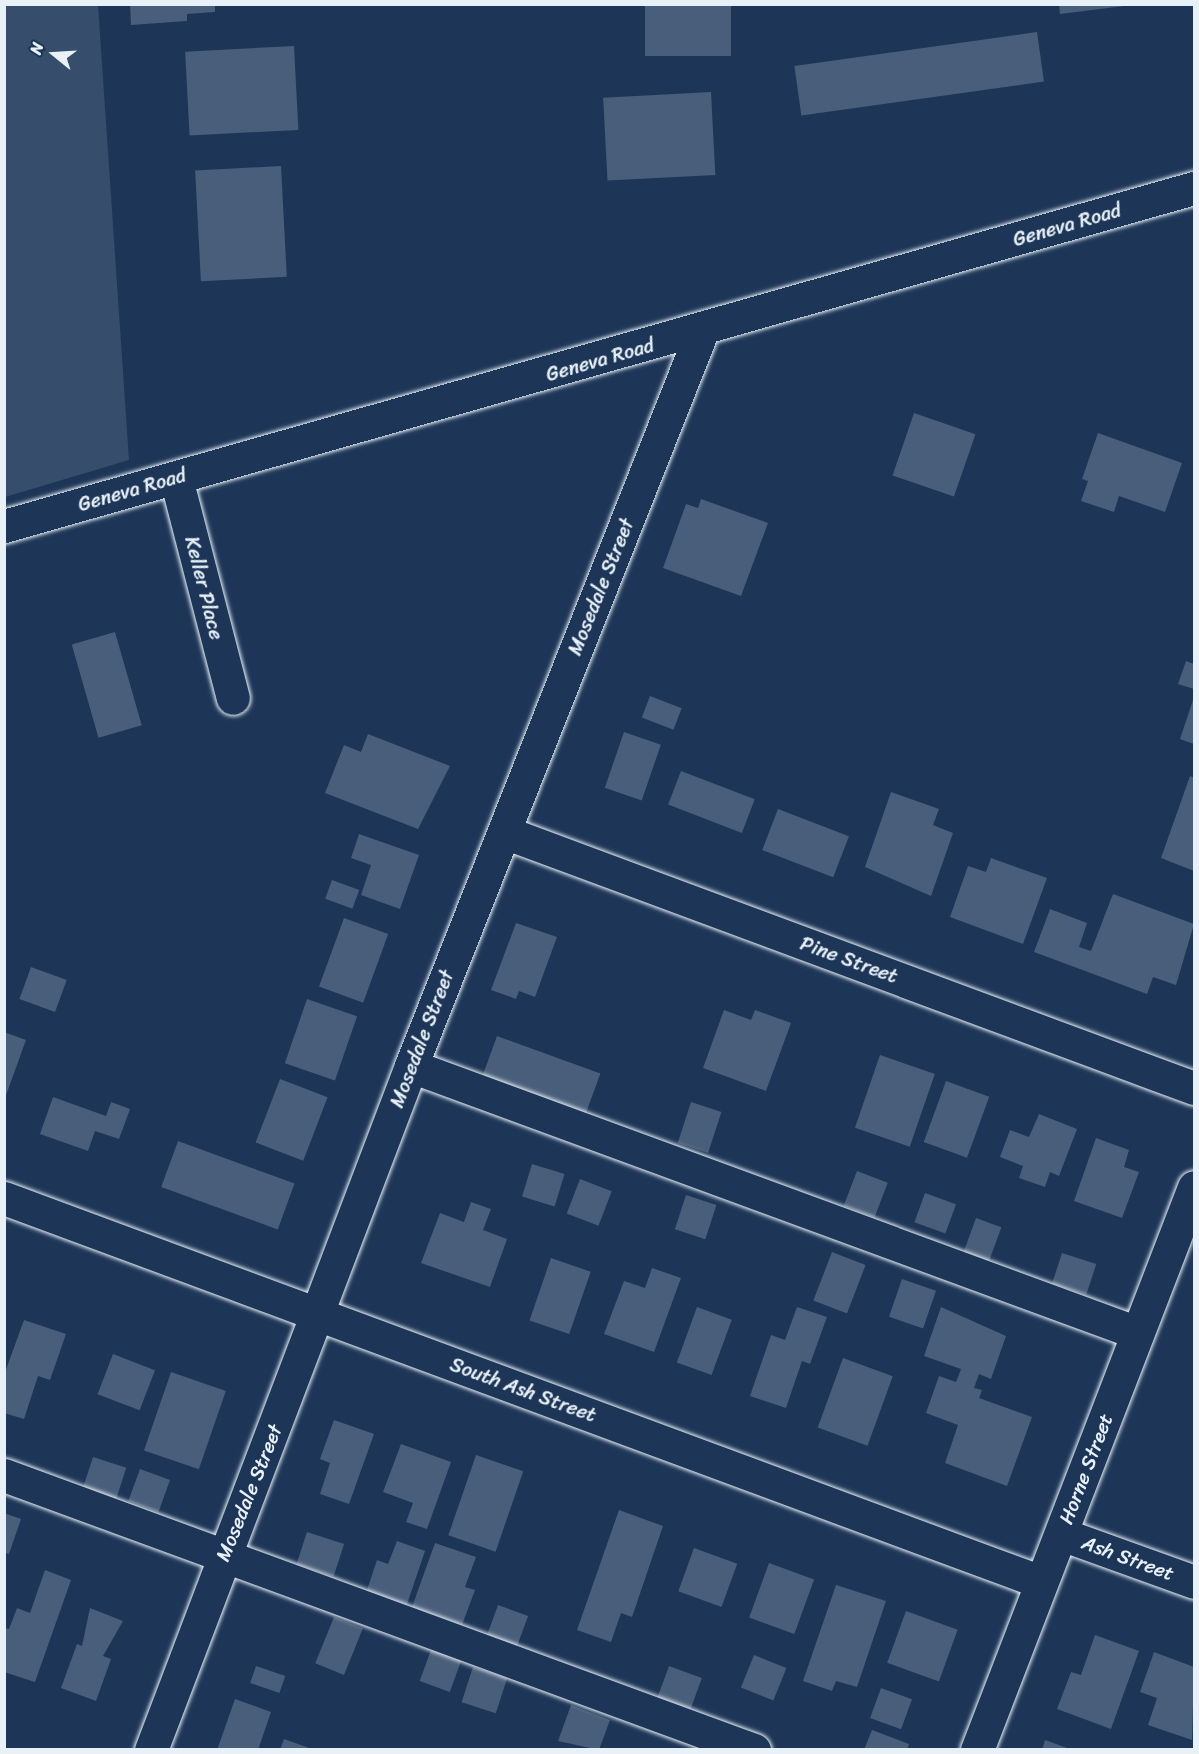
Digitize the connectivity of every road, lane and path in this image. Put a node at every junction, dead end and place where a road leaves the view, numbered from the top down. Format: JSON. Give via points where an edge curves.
{"nodes":[{"id":1,"x":1194,"y":188,"type":"edge"},
{"id":2,"x":702,"y":331,"type":"junction"},
{"id":3,"x":176,"y":477,"type":"junction"},
{"id":4,"x":4,"y":526,"type":"edge"},
{"id":5,"x":232,"y":698,"type":"dead end"},
{"id":6,"x":504,"y":832,"type":"junction"},
{"id":7,"x":411,"y":1066,"type":"junction"},
{"id":8,"x":1194,"y":1088,"type":"edge"},
{"id":9,"x":1194,"y":1187,"type":"edge"},
{"id":10,"x":4,"y":1198,"type":"edge"},
{"id":11,"x":320,"y":1314,"type":"junction"},
{"id":12,"x":1138,"y":1333,"type":"junction"},
{"id":13,"x":4,"y":1475,"type":"edge"},
{"id":14,"x":1061,"y":1534,"type":"junction"},
{"id":15,"x":225,"y":1554,"type":"junction"},
{"id":16,"x":1041,"y":1582,"type":"junction"},
{"id":17,"x":1194,"y":1582,"type":"edge"},
{"id":18,"x":151,"y":1749,"type":"edge"},
{"id":19,"x":754,"y":1749,"type":"edge"},
{"id":20,"x":977,"y":1749,"type":"edge"}],
"edges":[{"from":1,"to":2,"type":"street","name":"Geneva Road"},
{"from":2,"to":3,"type":"street","name":"Geneva Road"},
{"from":2,"to":6,"type":"street","name":"Mosedale Street"},
{"from":3,"to":4,"type":"street","name":"Geneva Road"},
{"from":3,"to":5,"type":"street","name":"Keller Place"},
{"from":6,"to":7,"type":"street","name":"Mosedale Street"},
{"from":6,"to":8,"type":"street","name":"Pine Street"},
{"from":7,"to":11,"type":"street","name":"Mosedale Street"},
{"from":7,"to":12,"type":"street"},
{"from":9,"to":12,"type":"street","name":"Horne Street"},
{"from":10,"to":11,"type":"street","name":"South Ash Street"},
{"from":11,"to":15,"type":"street","name":"Mosedale Street"},
{"from":11,"to":16,"type":"street","name":"South Ash Street"},
{"from":12,"to":14,"type":"street","name":"Horne Street"},
{"from":13,"to":15,"type":"street"},
{"from":14,"to":16,"type":"street","name":"Horne Street"},
{"from":14,"to":17,"type":"street","name":"Ash Street"},
{"from":15,"to":18,"type":"street","name":"Mosedale Street"},
{"from":15,"to":19,"type":"street"},
{"from":16,"to":20,"type":"street","name":"Horne Street"}]}
